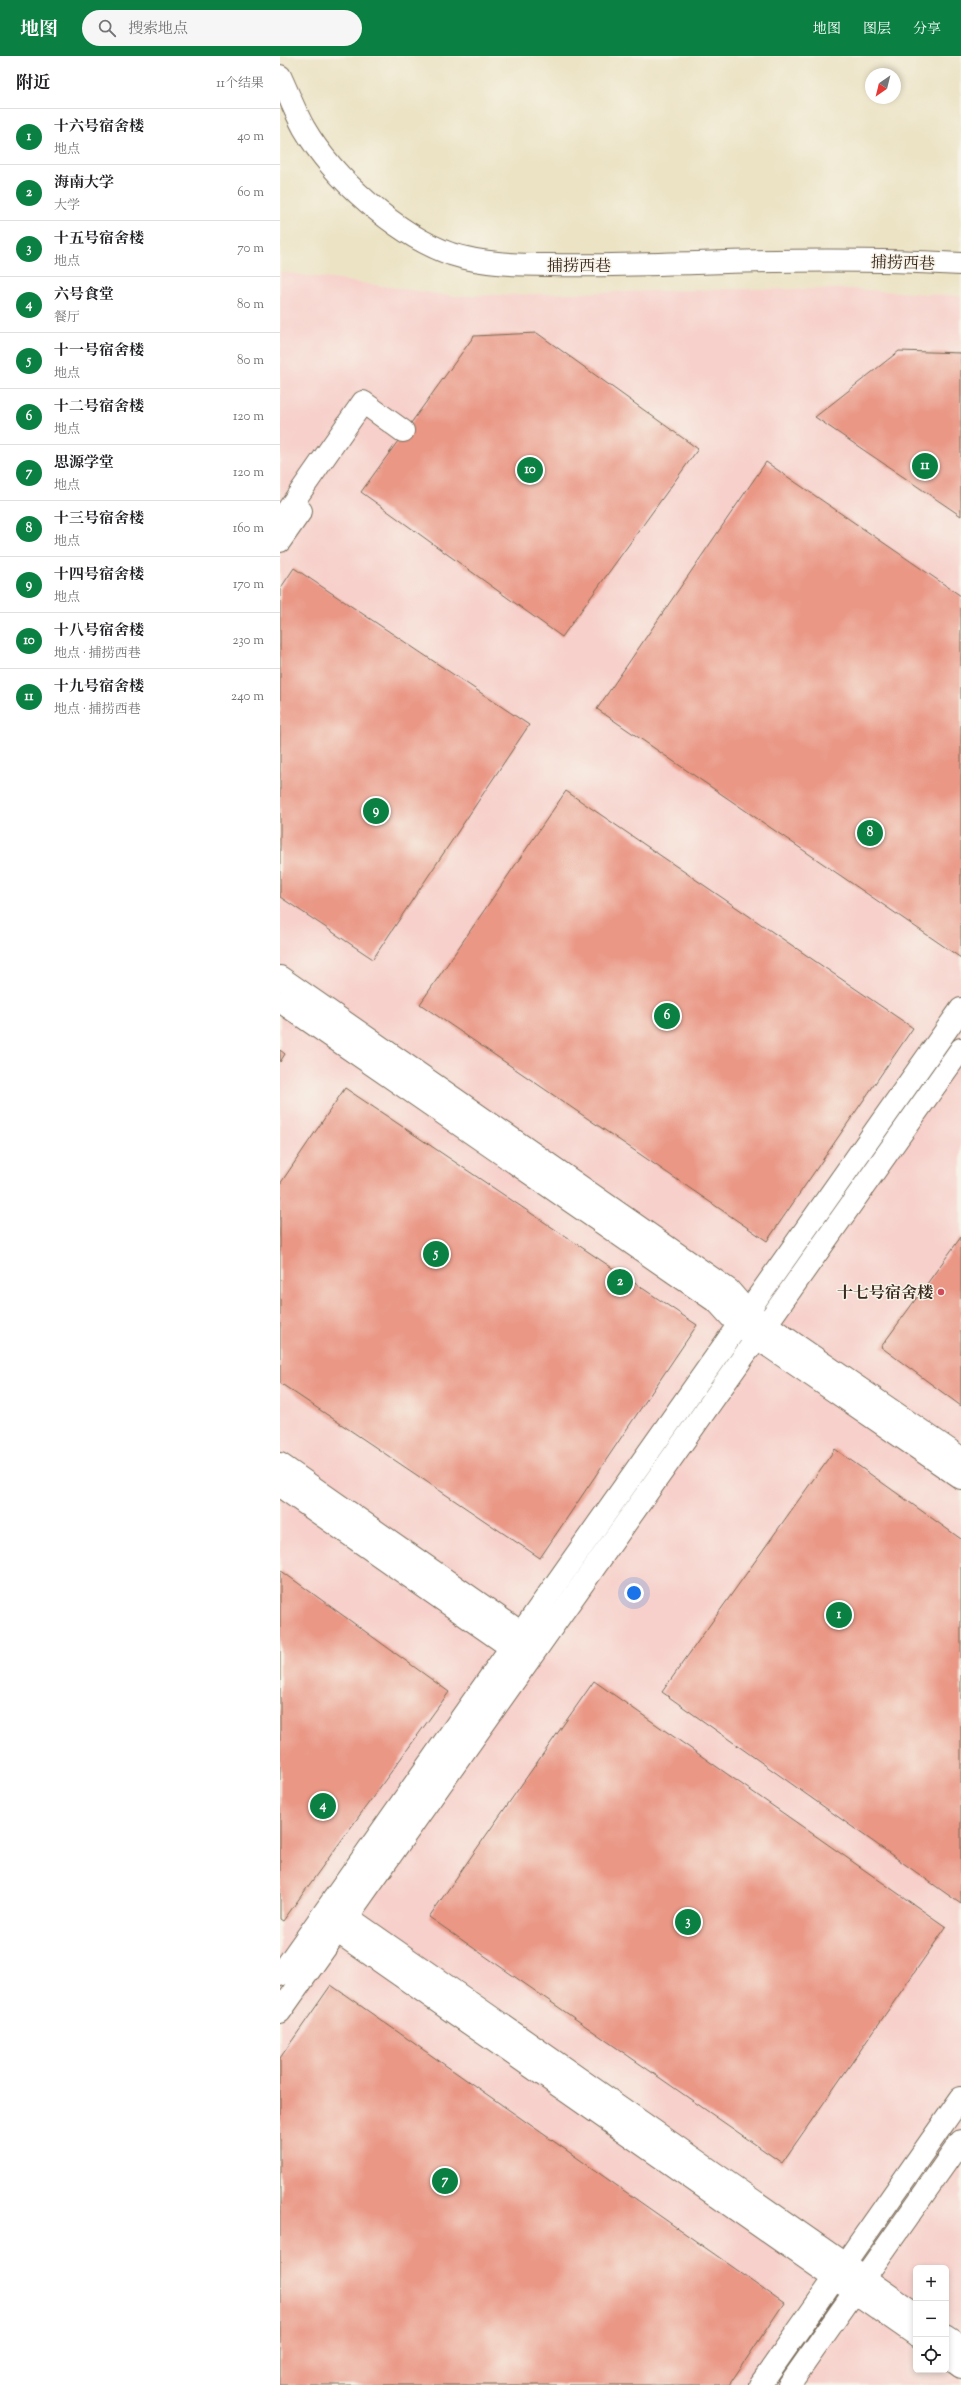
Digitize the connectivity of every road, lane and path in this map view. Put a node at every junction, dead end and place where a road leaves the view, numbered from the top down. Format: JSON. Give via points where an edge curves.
{"nodes":[{"id":1,"x":282,"y":90,"type":"edge"},
{"id":2,"x":961,"y":264,"type":"edge"},
{"id":3,"x":368,"y":406,"type":"junction"},
{"id":4,"x":403,"y":431,"type":"dead end"},
{"id":5,"x":280,"y":521,"type":"edge"},
{"id":6,"x":280,"y":541,"type":"edge"},
{"id":7,"x":280,"y":977,"type":"edge"},
{"id":8,"x":280,"y":1001,"type":"edge"},
{"id":9,"x":954,"y":1024,"type":"edge"},
{"id":10,"x":961,"y":1048,"type":"edge"},
{"id":11,"x":743,"y":1319,"type":"junction"},
{"id":12,"x":761,"y":1331,"type":"junction"},
{"id":13,"x":961,"y":1458,"type":"edge"},
{"id":14,"x":280,"y":1464,"type":"edge"},
{"id":15,"x":961,"y":1478,"type":"edge"},
{"id":16,"x":280,"y":1486,"type":"edge"},
{"id":17,"x":525,"y":1646,"type":"junction"},
{"id":18,"x":333,"y":1918,"type":"junction"},
{"id":19,"x":289,"y":1971,"type":"edge"},
{"id":20,"x":280,"y":2012,"type":"edge"},
{"id":21,"x":961,"y":2098,"type":"edge"},
{"id":22,"x":961,"y":2141,"type":"edge"},
{"id":23,"x":839,"y":2271,"type":"junction"},
{"id":24,"x":860,"y":2285,"type":"junction"},
{"id":25,"x":913,"y":2312,"type":"edge"},
{"id":26,"x":913,"y":2332,"type":"edge"},
{"id":27,"x":948,"y":2337,"type":"edge"},
{"id":28,"x":961,"y":2346,"type":"edge"},
{"id":29,"x":949,"y":2358,"type":"edge"},
{"id":30,"x":961,"y":2367,"type":"edge"},
{"id":31,"x":760,"y":2385,"type":"edge"},
{"id":32,"x":789,"y":2385,"type":"edge"}],
"edges":[{"from":1,"to":2,"type":"street","name":"捕捞西巷","via":[[321,152],[354,189],[387,218],[450,254],[487,262],[527,265],[598,266],[781,260]]},
{"from":3,"to":4,"type":"street"},
{"from":3,"to":5,"type":"street"},
{"from":3,"to":6,"type":"street"},
{"from":7,"to":11,"type":"street","via":[[729,1290]]},
{"from":8,"to":11,"type":"street"},
{"from":9,"to":10,"type":"street"},
{"from":9,"to":11,"type":"street"},
{"from":10,"to":12,"type":"street"},
{"from":11,"to":12,"type":"street"},
{"from":11,"to":17,"type":"street"},
{"from":12,"to":13,"type":"street"},
{"from":12,"to":15,"type":"street"},
{"from":12,"to":17,"type":"street"},
{"from":14,"to":17,"type":"street"},
{"from":16,"to":17,"type":"street"},
{"from":17,"to":18,"type":"street"},
{"from":18,"to":19,"type":"street"},
{"from":18,"to":23,"type":"street"},
{"from":19,"to":20,"type":"street"},
{"from":21,"to":23,"type":"street"},
{"from":22,"to":24,"type":"street"},
{"from":23,"to":24,"type":"street"},
{"from":23,"to":31,"type":"street"},
{"from":24,"to":25,"type":"street"},
{"from":24,"to":26,"type":"street"},
{"from":24,"to":32,"type":"street"},
{"from":27,"to":28,"type":"street"},
{"from":29,"to":30,"type":"street"}]}
